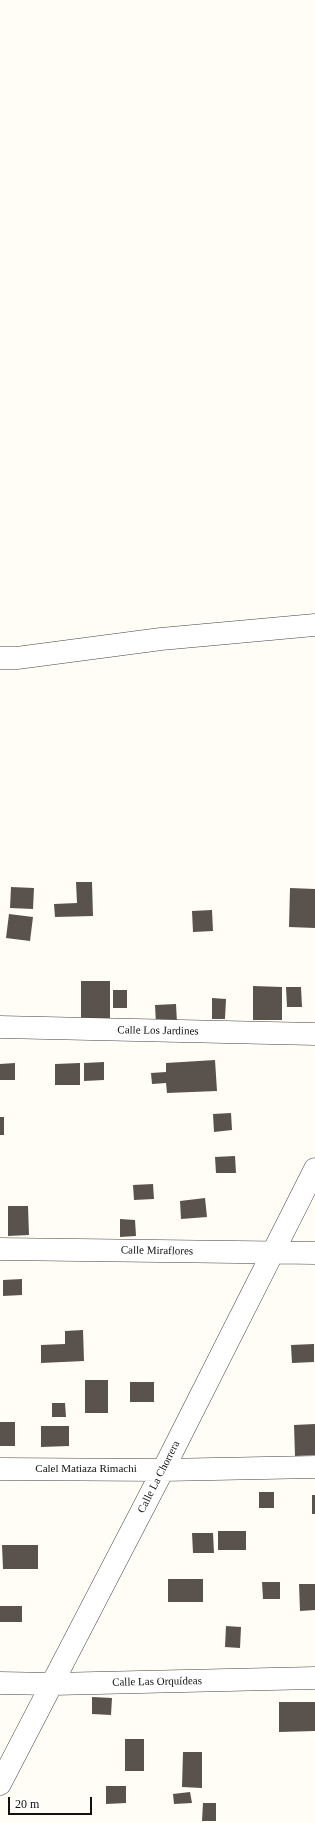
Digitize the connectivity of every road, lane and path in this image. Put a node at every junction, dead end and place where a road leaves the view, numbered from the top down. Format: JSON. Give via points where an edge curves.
{"nodes":[{"id":1,"x":315,"y":625,"type":"edge"},
{"id":2,"x":0,"y":658,"type":"edge"},
{"id":3,"x":0,"y":1027,"type":"edge"},
{"id":4,"x":315,"y":1034,"type":"edge"},
{"id":5,"x":315,"y":1169,"type":"edge"},
{"id":6,"x":0,"y":1249,"type":"edge"},
{"id":7,"x":273,"y":1253,"type":"junction"},
{"id":8,"x":315,"y":1253,"type":"edge"},
{"id":9,"x":315,"y":1467,"type":"edge"},
{"id":10,"x":0,"y":1469,"type":"edge"},
{"id":11,"x":163,"y":1470,"type":"junction"},
{"id":12,"x":315,"y":1678,"type":"edge"},
{"id":13,"x":0,"y":1683,"type":"edge"},
{"id":14,"x":53,"y":1684,"type":"junction"},
{"id":15,"x":0,"y":1784,"type":"edge"}],
"edges":[{"from":1,"to":2,"type":"street","via":[[161,639]]},
{"from":3,"to":4,"type":"street","name":"Calle Los Jardines"},
{"from":5,"to":7,"type":"street","name":"Calle La Chorrera"},
{"from":6,"to":7,"type":"street","name":"Calle Miraflores"},
{"from":7,"to":8,"type":"street","name":"Calle Miraflores"},
{"from":7,"to":11,"type":"street","name":"Calle La Chorrera"},
{"from":9,"to":11,"type":"street","name":"Calel Matiaza Rimachi"},
{"from":10,"to":11,"type":"street","name":"Calel Matiaza Rimachi"},
{"from":11,"to":14,"type":"street","name":"Calle La Chorrera"},
{"from":12,"to":14,"type":"street","name":"Calle Las Orquídeas"},
{"from":13,"to":14,"type":"street","name":"Calle Las Orquídeas"},
{"from":14,"to":15,"type":"street","name":"Calle La Chorrera"}]}
